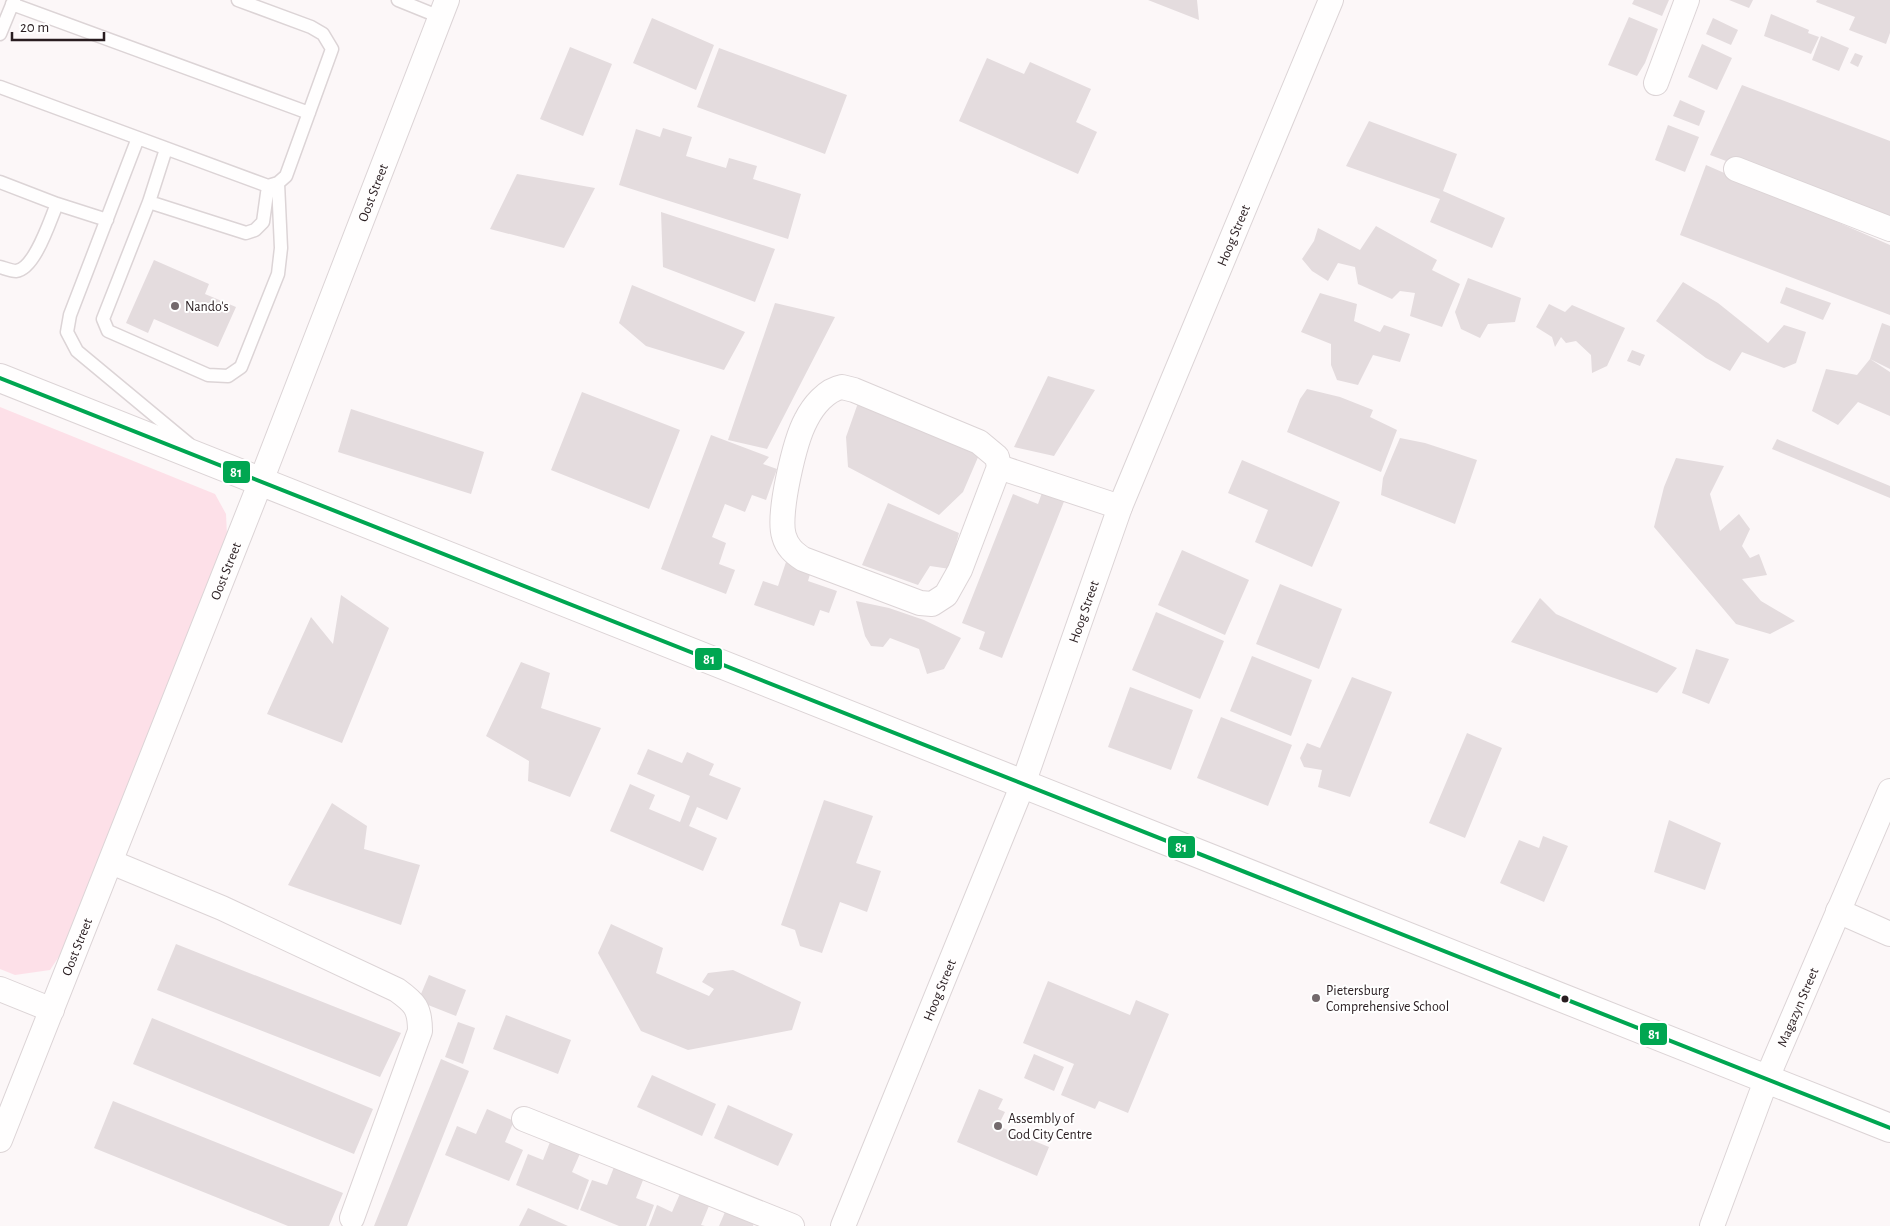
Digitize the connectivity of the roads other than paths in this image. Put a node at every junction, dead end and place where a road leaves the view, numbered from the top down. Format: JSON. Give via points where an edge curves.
{"nodes":[{"id":1,"x":238,"y":0,"type":"edge"},
{"id":2,"x":398,"y":0,"type":"edge"},
{"id":3,"x":1687,"y":0,"type":"edge"},
{"id":4,"x":1329,"y":1,"type":"edge"},
{"id":5,"x":13,"y":2,"type":"edge"},
{"id":6,"x":444,"y":8,"type":"edge"},
{"id":7,"x":0,"y":34,"type":"edge"},
{"id":8,"x":1656,"y":83,"type":"dead end"},
{"id":9,"x":0,"y":88,"type":"edge"},
{"id":10,"x":309,"y":113,"type":"junction"},
{"id":11,"x":138,"y":138,"type":"junction"},
{"id":12,"x":166,"y":149,"type":"junction"},
{"id":13,"x":1736,"y":170,"type":"dead end"},
{"id":14,"x":0,"y":182,"type":"edge"},
{"id":15,"x":273,"y":184,"type":"junction"},
{"id":16,"x":149,"y":202,"type":"junction"},
{"id":17,"x":56,"y":204,"type":"junction"},
{"id":18,"x":107,"y":220,"type":"junction"},
{"id":19,"x":1890,"y":229,"type":"edge"},
{"id":20,"x":0,"y":267,"type":"edge"},
{"id":21,"x":0,"y":378,"type":"edge"},
{"id":22,"x":210,"y":461,"type":"junction"},
{"id":23,"x":999,"y":467,"type":"junction"},
{"id":24,"x":261,"y":481,"type":"junction"},
{"id":25,"x":1120,"y":507,"type":"junction"},
{"id":26,"x":1023,"y":784,"type":"junction"},
{"id":27,"x":1890,"y":791,"type":"edge"},
{"id":28,"x":111,"y":862,"type":"junction"},
{"id":29,"x":1838,"y":911,"type":"junction"},
{"id":30,"x":1890,"y":934,"type":"edge"},
{"id":31,"x":0,"y":989,"type":"edge"},
{"id":32,"x":52,"y":1010,"type":"junction"},
{"id":33,"x":1767,"y":1078,"type":"junction"},
{"id":34,"x":524,"y":1119,"type":"dead end"},
{"id":35,"x":1890,"y":1128,"type":"edge"},
{"id":36,"x":0,"y":1140,"type":"edge"},
{"id":37,"x":352,"y":1218,"type":"dead end"},
{"id":38,"x":792,"y":1226,"type":"edge"},
{"id":39,"x":843,"y":1226,"type":"edge"},
{"id":40,"x":1712,"y":1226,"type":"edge"}],
"edges":[{"from":1,"to":10,"type":"lane","via":[[311,27],[323,34],[332,48]]},
{"from":2,"to":6,"type":"lane"},
{"from":3,"to":8,"type":"street"},
{"from":4,"to":25,"type":"street","name":"Hoog Street"},
{"from":5,"to":7,"type":"lane"},
{"from":5,"to":10,"type":"lane"},
{"from":6,"to":24,"type":"street","name":"Oost Street"},
{"from":9,"to":11,"type":"lane"},
{"from":10,"to":15,"type":"lane","via":[[286,176]]},
{"from":11,"to":12,"type":"lane"},
{"from":11,"to":18,"type":"lane"},
{"from":12,"to":15,"type":"lane"},
{"from":12,"to":16,"type":"lane"},
{"from":13,"to":19,"type":"street"},
{"from":14,"to":17,"type":"lane"},
{"from":15,"to":16,"type":"lane","via":[[263,222],[246,233]]},
{"from":15,"to":16,"type":"lane","via":[[281,248],[278,274],[241,368],[228,376],[208,375],[108,331],[103,318],[105,308]]},
{"from":17,"to":18,"type":"lane"},
{"from":17,"to":20,"type":"lane","via":[[34,257],[16,271]]},
{"from":18,"to":22,"type":"lane","via":[[70,315],[67,332],[77,351]]},
{"from":21,"to":22,"type":"main road"},
{"from":22,"to":24,"type":"main road"},
{"from":23,"to":23,"type":"street","via":[[960,570],[946,595],[932,604],[920,603],[803,559],[792,551],[784,537],[783,508],[797,444],[809,415],[832,389],[854,390],[980,442],[997,457]]},
{"from":23,"to":25,"type":"street"},
{"from":24,"to":26,"type":"main road"},
{"from":24,"to":28,"type":"street","name":"Oost Street"},
{"from":25,"to":26,"type":"street","name":"Hoog Street"},
{"from":26,"to":33,"type":"main road"},
{"from":26,"to":39,"type":"street","name":"Hoog Street"},
{"from":27,"to":29,"type":"street","name":"Magazyn Street"},
{"from":28,"to":32,"type":"street","name":"Oost Street"},
{"from":28,"to":37,"type":"street","via":[[222,908],[412,1000],[420,1015],[420,1031]]},
{"from":29,"to":30,"type":"street"},
{"from":29,"to":33,"type":"street","name":"Magazyn Street"},
{"from":31,"to":32,"type":"street"},
{"from":32,"to":36,"type":"street","name":"Oost Street"},
{"from":33,"to":35,"type":"main road"},
{"from":33,"to":40,"type":"street","name":"Magazyn Street"},
{"from":34,"to":38,"type":"street"}]}
